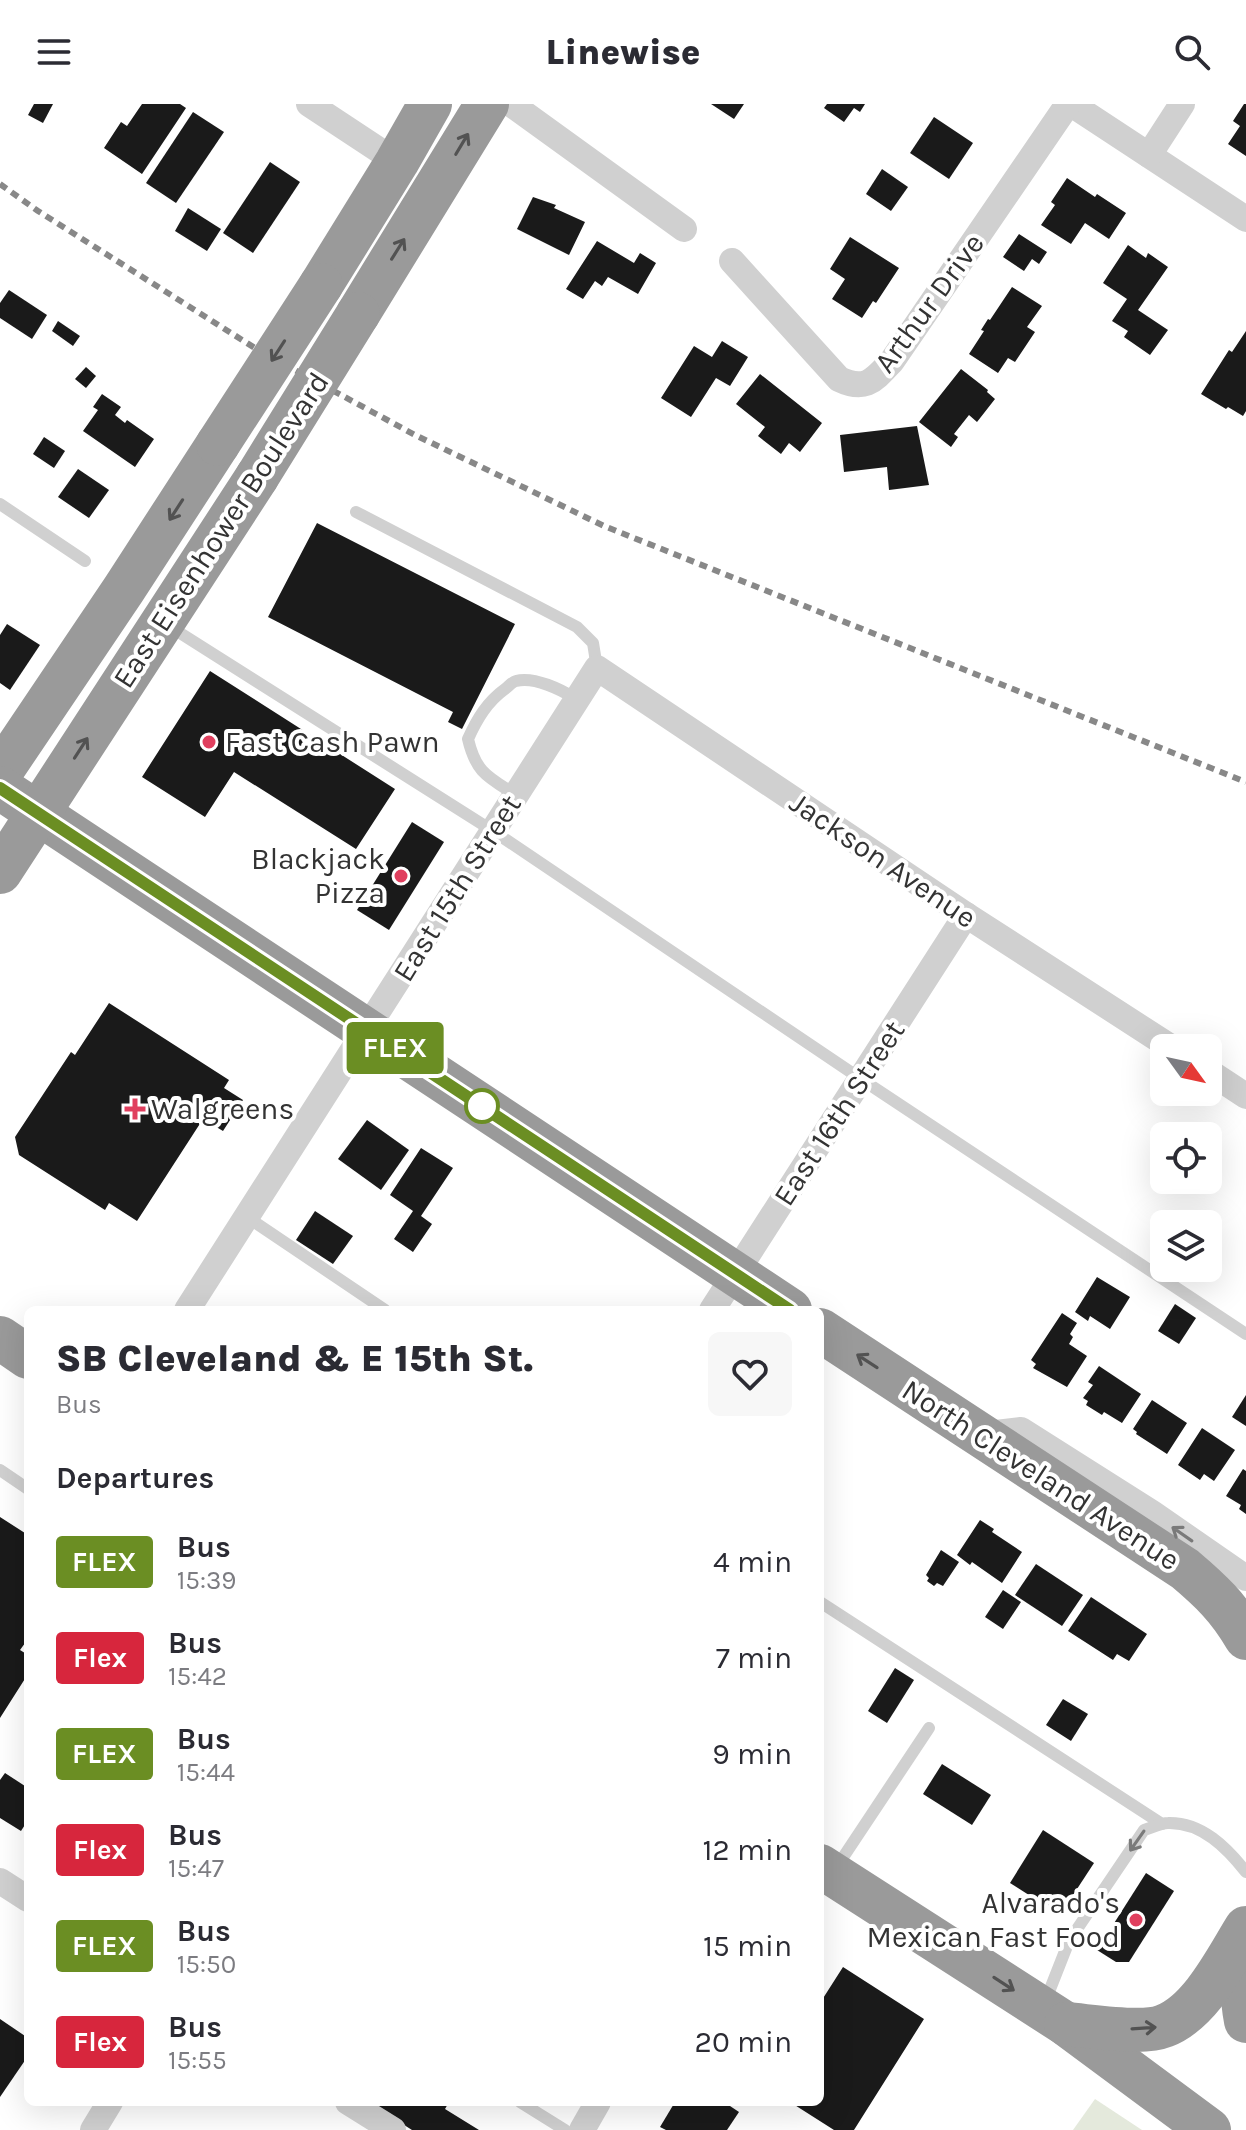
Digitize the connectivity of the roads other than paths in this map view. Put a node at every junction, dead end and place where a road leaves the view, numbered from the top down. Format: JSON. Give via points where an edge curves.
{"nodes":[{"id":1,"x":309,"y":104,"type":"edge"},
{"id":2,"x":430,"y":104,"type":"edge"},
{"id":3,"x":487,"y":104,"type":"edge"},
{"id":4,"x":511,"y":104,"type":"edge"},
{"id":5,"x":1070,"y":104,"type":"edge"},
{"id":6,"x":1182,"y":104,"type":"edge"},
{"id":7,"x":1149,"y":155,"type":"junction"},
{"id":8,"x":397,"y":162,"type":"junction"},
{"id":9,"x":1246,"y":219,"type":"edge"},
{"id":10,"x":684,"y":229,"type":"dead end"},
{"id":11,"x":732,"y":261,"type":"dead end"},
{"id":12,"x":0,"y":504,"type":"edge"},
{"id":13,"x":356,"y":512,"type":"dead end"},
{"id":14,"x":85,"y":561,"type":"dead end"},
{"id":15,"x":163,"y":622,"type":"junction"},
{"id":16,"x":597,"y":668,"type":"junction"},
{"id":17,"x":576,"y":699,"type":"junction"},
{"id":18,"x":0,"y":773,"type":"edge"},
{"id":19,"x":0,"y":788,"type":"edge"},
{"id":20,"x":516,"y":795,"type":"junction"},
{"id":21,"x":39,"y":813,"type":"junction"},
{"id":22,"x":493,"y":831,"type":"junction"},
{"id":23,"x":0,"y":872,"type":"edge"},
{"id":24,"x":966,"y":915,"type":"junction"},
{"id":25,"x":367,"y":1030,"type":"junction"},
{"id":26,"x":1150,"y":1034,"type":"edge"},
{"id":27,"x":861,"y":1079,"type":"junction"},
{"id":28,"x":1222,"y":1080,"type":"edge"},
{"id":29,"x":1246,"y":1096,"type":"edge"},
{"id":30,"x":247,"y":1217,"type":"junction"},
{"id":31,"x":736,"y":1274,"type":"junction"},
{"id":32,"x":190,"y":1306,"type":"edge"},
{"id":33,"x":379,"y":1306,"type":"edge"},
{"id":34,"x":715,"y":1306,"type":"edge"},
{"id":35,"x":784,"y":1306,"type":"edge"},
{"id":36,"x":824,"y":1333,"type":"edge"},
{"id":37,"x":1246,"y":1334,"type":"edge"},
{"id":38,"x":0,"y":1338,"type":"edge"},
{"id":39,"x":24,"y":1354,"type":"edge"},
{"id":40,"x":979,"y":1435,"type":"junction"},
{"id":41,"x":0,"y":1470,"type":"edge"},
{"id":42,"x":24,"y":1486,"type":"edge"},
{"id":43,"x":1246,"y":1578,"type":"edge"},
{"id":44,"x":824,"y":1605,"type":"edge"},
{"id":45,"x":1246,"y":1638,"type":"edge"},
{"id":46,"x":929,"y":1728,"type":"dead end"},
{"id":47,"x":1162,"y":1824,"type":"junction"},
{"id":48,"x":826,"y":1870,"type":"edge"},
{"id":49,"x":1246,"y":1872,"type":"edge"},
{"id":50,"x":0,"y":1881,"type":"edge"},
{"id":51,"x":24,"y":1896,"type":"edge"},
{"id":52,"x":1246,"y":1928,"type":"edge"},
{"id":53,"x":1054,"y":2016,"type":"junction"},
{"id":54,"x":1246,"y":2021,"type":"edge"},
{"id":55,"x":108,"y":2106,"type":"edge"},
{"id":56,"x":354,"y":2106,"type":"edge"},
{"id":57,"x":526,"y":2106,"type":"edge"},
{"id":58,"x":596,"y":2106,"type":"edge"},
{"id":59,"x":93,"y":2130,"type":"edge"},
{"id":60,"x":393,"y":2130,"type":"edge"},
{"id":61,"x":565,"y":2130,"type":"edge"},
{"id":62,"x":582,"y":2130,"type":"edge"},
{"id":63,"x":1209,"y":2130,"type":"edge"}],
"edges":[{"from":1,"to":8,"type":"street"},
{"from":2,"to":8,"type":"highway","name":"East Eisenhower Boulevard"},
{"from":15,"to":3,"type":"highway","name":"East Eisenhower Boulevard","one_way":true,"bridge":true},
{"from":4,"to":10,"type":"street"},
{"from":5,"to":7,"type":"street"},
{"from":5,"to":11,"type":"street","name":"Arthur Drive","via":[[873,381],[851,385],[839,379]]},
{"from":6,"to":7,"type":"street"},
{"from":7,"to":9,"type":"street"},
{"from":8,"to":18,"type":"highway","name":"East Eisenhower Boulevard","one_way":true,"bridge":true},
{"from":12,"to":14,"type":"lane"},
{"from":13,"to":16,"type":"lane","via":[[577,627],[593,643]]},
{"from":21,"to":15,"type":"highway","name":"East Eisenhower Boulevard","one_way":true},
{"from":15,"to":22,"type":"lane"},
{"from":16,"to":17,"type":"street","name":"East 15th Street"},
{"from":16,"to":24,"type":"street","name":"Jackson Avenue"},
{"from":17,"to":20,"type":"street","name":"East 15th Street"},
{"from":17,"to":20,"type":"lane","via":[[538,682],[516,681],[478,718],[468,739],[473,759],[487,777]]},
{"from":19,"to":21,"type":"highway"},
{"from":20,"to":22,"type":"street","name":"East 15th Street"},
{"from":21,"to":23,"type":"highway","name":"East Eisenhower Boulevard"},
{"from":21,"to":25,"type":"highway"},
{"from":22,"to":25,"type":"street","name":"East 15th Street"},
{"from":22,"to":27,"type":"lane"},
{"from":24,"to":26,"type":"street","name":"Jackson Avenue"},
{"from":24,"to":27,"type":"street","name":"East 16th Street"},
{"from":25,"to":30,"type":"street","name":"East 15th Street"},
{"from":25,"to":31,"type":"highway"},
{"from":27,"to":31,"type":"street","name":"East 16th Street"},
{"from":27,"to":37,"type":"lane"},
{"from":28,"to":29,"type":"street"},
{"from":30,"to":32,"type":"street","name":"East 15th Street"},
{"from":30,"to":33,"type":"lane"},
{"from":31,"to":34,"type":"street","name":"East 16th Street"},
{"from":31,"to":35,"type":"highway"},
{"from":40,"to":36,"type":"highway","name":"North Cleveland Avenue","one_way":true},
{"from":38,"to":39,"type":"highway"},
{"from":43,"to":40,"type":"street","one_way":true,"via":[[1021,1430]]},
{"from":40,"to":45,"type":"highway","name":"North Cleveland Avenue","via":[[1185,1569],[1218,1597]]},
{"from":41,"to":42,"type":"lane"},
{"from":44,"to":47,"type":"lane"},
{"from":46,"to":48,"type":"lane"},
{"from":47,"to":49,"type":"lane","via":[[1200,1829]]},
{"from":47,"to":53,"type":"lane","one_way":true,"via":[[1144,1830],[1069,1941]]},
{"from":48,"to":53,"type":"highway","one_way":true},
{"from":50,"to":51,"type":"street"},
{"from":53,"to":52,"type":"highway","one_way":true,"via":[[1137,2030],[1164,2027],[1209,1989]]},
{"from":52,"to":54,"type":"highway"},
{"from":53,"to":63,"type":"highway"},
{"from":55,"to":59,"type":"street"},
{"from":56,"to":60,"type":"street"},
{"from":57,"to":61,"type":"lane"},
{"from":58,"to":62,"type":"street"}]}
